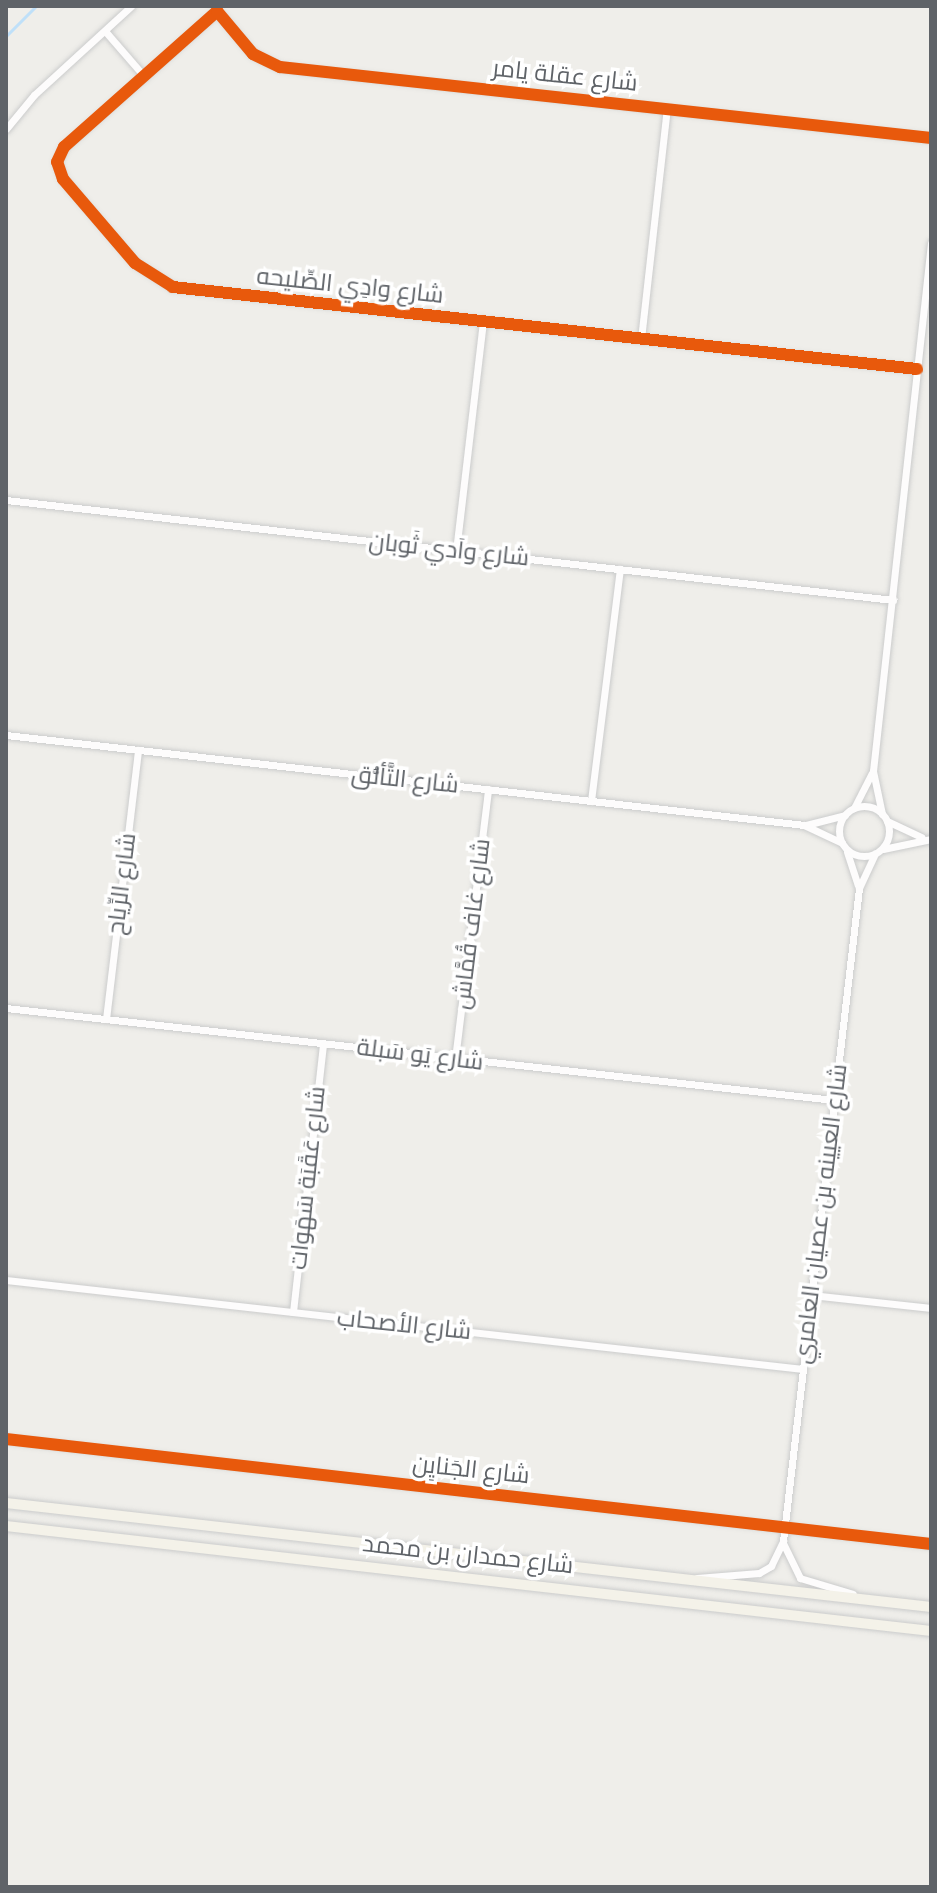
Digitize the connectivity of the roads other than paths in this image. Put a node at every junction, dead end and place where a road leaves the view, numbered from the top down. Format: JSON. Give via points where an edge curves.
{"nodes":[{"id":1,"x":131,"y":6,"type":"edge"},
{"id":2,"x":217,"y":11,"type":"joint"},
{"id":3,"x":105,"y":31,"type":"junction"},
{"id":4,"x":144,"y":76,"type":"junction"},
{"id":5,"x":667,"y":109,"type":"junction"},
{"id":6,"x":6,"y":129,"type":"edge"},
{"id":7,"x":931,"y":138,"type":"edge"},
{"id":8,"x":931,"y":243,"type":"edge"},
{"id":9,"x":483,"y":322,"type":"junction"},
{"id":10,"x":641,"y":339,"type":"junction"},
{"id":11,"x":917,"y":369,"type":"junction"},
{"id":12,"x":6,"y":500,"type":"edge"},
{"id":13,"x":456,"y":551,"type":"junction"},
{"id":14,"x":620,"y":569,"type":"junction"},
{"id":15,"x":893,"y":600,"type":"junction"},
{"id":16,"x":6,"y":735,"type":"edge"},
{"id":17,"x":138,"y":750,"type":"junction"},
{"id":18,"x":873,"y":771,"type":"junction"},
{"id":19,"x":488,"y":789,"type":"junction"},
{"id":20,"x":591,"y":801,"type":"junction"},
{"id":21,"x":854,"y":808,"type":"junction"},
{"id":22,"x":845,"y":815,"type":"junction"},
{"id":23,"x":885,"y":817,"type":"junction"},
{"id":24,"x":804,"y":825,"type":"junction"},
{"id":25,"x":927,"y":839,"type":"edge"},
{"id":26,"x":844,"y":845,"type":"junction"},
{"id":27,"x":878,"y":852,"type":"junction"},
{"id":28,"x":859,"y":888,"type":"junction"},
{"id":29,"x":6,"y":1008,"type":"edge"},
{"id":30,"x":106,"y":1019,"type":"junction"},
{"id":31,"x":323,"y":1044,"type":"junction"},
{"id":32,"x":455,"y":1059,"type":"junction"},
{"id":33,"x":834,"y":1100,"type":"junction"},
{"id":34,"x":6,"y":1280,"type":"edge"},
{"id":35,"x":811,"y":1295,"type":"junction"},
{"id":36,"x":931,"y":1308,"type":"edge"},
{"id":37,"x":293,"y":1312,"type":"junction"},
{"id":38,"x":803,"y":1369,"type":"junction"},
{"id":39,"x":6,"y":1439,"type":"edge"},
{"id":40,"x":6,"y":1503,"type":"edge"},
{"id":41,"x":6,"y":1526,"type":"edge"},
{"id":42,"x":785,"y":1527,"type":"junction"},
{"id":43,"x":783,"y":1541,"type":"junction"},
{"id":44,"x":931,"y":1544,"type":"edge"},
{"id":45,"x":687,"y":1580,"type":"junction"},
{"id":46,"x":878,"y":1601,"type":"junction"},
{"id":47,"x":931,"y":1607,"type":"edge"},
{"id":48,"x":931,"y":1631,"type":"edge"}],
"edges":[{"from":1,"to":3,"type":"street"},
{"from":2,"to":4,"type":"street","name":"شارع وادِي الصِّليحه"},
{"from":2,"to":5,"type":"street","name":"شارع عقلة يامر","via":[[253,54],[280,67]]},
{"from":3,"to":4,"type":"street"},
{"from":3,"to":6,"type":"street","via":[[34,95]]},
{"from":4,"to":9,"type":"street","name":"شارع وادِي الصِّليحه","via":[[64,147],[57,162],[63,179],[153,278],[187,290]]},
{"from":5,"to":7,"type":"street","name":"شارع عقلة يامر"},
{"from":5,"to":10,"type":"street"},
{"from":8,"to":11,"type":"street"},
{"from":9,"to":10,"type":"street","name":"شارع وادِي الصِّليحه"},
{"from":9,"to":13,"type":"street"},
{"from":10,"to":11,"type":"street","name":"شارع وادِي الصِّليحه"},
{"from":11,"to":15,"type":"street"},
{"from":12,"to":13,"type":"street","name":"شارع واَدي ثَوبان"},
{"from":13,"to":14,"type":"street","name":"شارع واَدي ثَوبان"},
{"from":14,"to":15,"type":"street","name":"شارع واَدي ثَوبان"},
{"from":14,"to":20,"type":"street"},
{"from":15,"to":18,"type":"street"},
{"from":16,"to":17,"type":"street","name":"شارع التَّألُّق"},
{"from":17,"to":19,"type":"street","name":"شارع التَّألُّق"},
{"from":17,"to":30,"type":"street","name":"شارع الرِّياح"},
{"from":18,"to":21,"type":"street"},
{"from":18,"to":23,"type":"street"},
{"from":19,"to":20,"type":"street","name":"شارع التَّألُّق"},
{"from":19,"to":32,"type":"street","name":"شارع غاف قُمَّاش"},
{"from":20,"to":24,"type":"street","name":"شارع التَّألُّق"},
{"from":21,"to":22,"type":"street"},
{"from":21,"to":23,"type":"street","via":[[866,806]]},
{"from":22,"to":24,"type":"street","name":"شارع التَّألُّق"},
{"from":22,"to":26,"type":"street","via":[[839,832]]},
{"from":23,"to":25,"type":"street"},
{"from":23,"to":27,"type":"street","via":[[888,839]]},
{"from":24,"to":26,"type":"street","name":"شارع التَّألُّق"},
{"from":25,"to":27,"type":"street"},
{"from":26,"to":27,"type":"street","via":[[859,856]]},
{"from":26,"to":28,"type":"street","name":"شارع العيينه بن عصيان العامري"},
{"from":27,"to":28,"type":"street","name":"شارع العيينه بن عصيان العامري"},
{"from":28,"to":33,"type":"street","name":"شارع العيينه بن عصيان العامري"},
{"from":29,"to":30,"type":"street","name":"شارع يَو سَبلة"},
{"from":30,"to":31,"type":"street","name":"شارع يَو سَبلة"},
{"from":31,"to":32,"type":"street","name":"شارع يَو سَبلة"},
{"from":31,"to":37,"type":"street","name":"شارع عَقَبَة سَهَوات"},
{"from":32,"to":33,"type":"street","name":"شارع يَو سَبلة"},
{"from":33,"to":35,"type":"street","name":"شارع العيينه بن عصيان العامري"},
{"from":34,"to":37,"type":"street","name":"شارع الأصحاب"},
{"from":35,"to":36,"type":"street"},
{"from":35,"to":38,"type":"street","name":"شارع العيينه بن عصيان العامري"},
{"from":37,"to":38,"type":"street","name":"شارع الأصحاب"},
{"from":38,"to":42,"type":"street","name":"شارع العيينه بن عصيان العامري"},
{"from":39,"to":42,"type":"street","name":"شارع الجَنايِن"},
{"from":40,"to":45,"type":"main road","name":"شارع حمدان بن محمد"},
{"from":41,"to":48,"type":"main road","name":"شارع حمدان بن محمد"},
{"from":42,"to":43,"type":"street","name":"شارع العيينه بن عصيان العامري"},
{"from":42,"to":44,"type":"street","name":"شارع الجَنايِن"},
{"from":43,"to":45,"type":"street","name":"شارع العيينه بن عصيان العامري","via":[[771,1566],[759,1573]]},
{"from":43,"to":46,"type":"street","via":[[792,1568],[805,1581]]},
{"from":45,"to":46,"type":"main road","name":"شارع حمدان بن محمد"},
{"from":46,"to":47,"type":"main road","name":"شارع حمدان بن محمد"}]}
